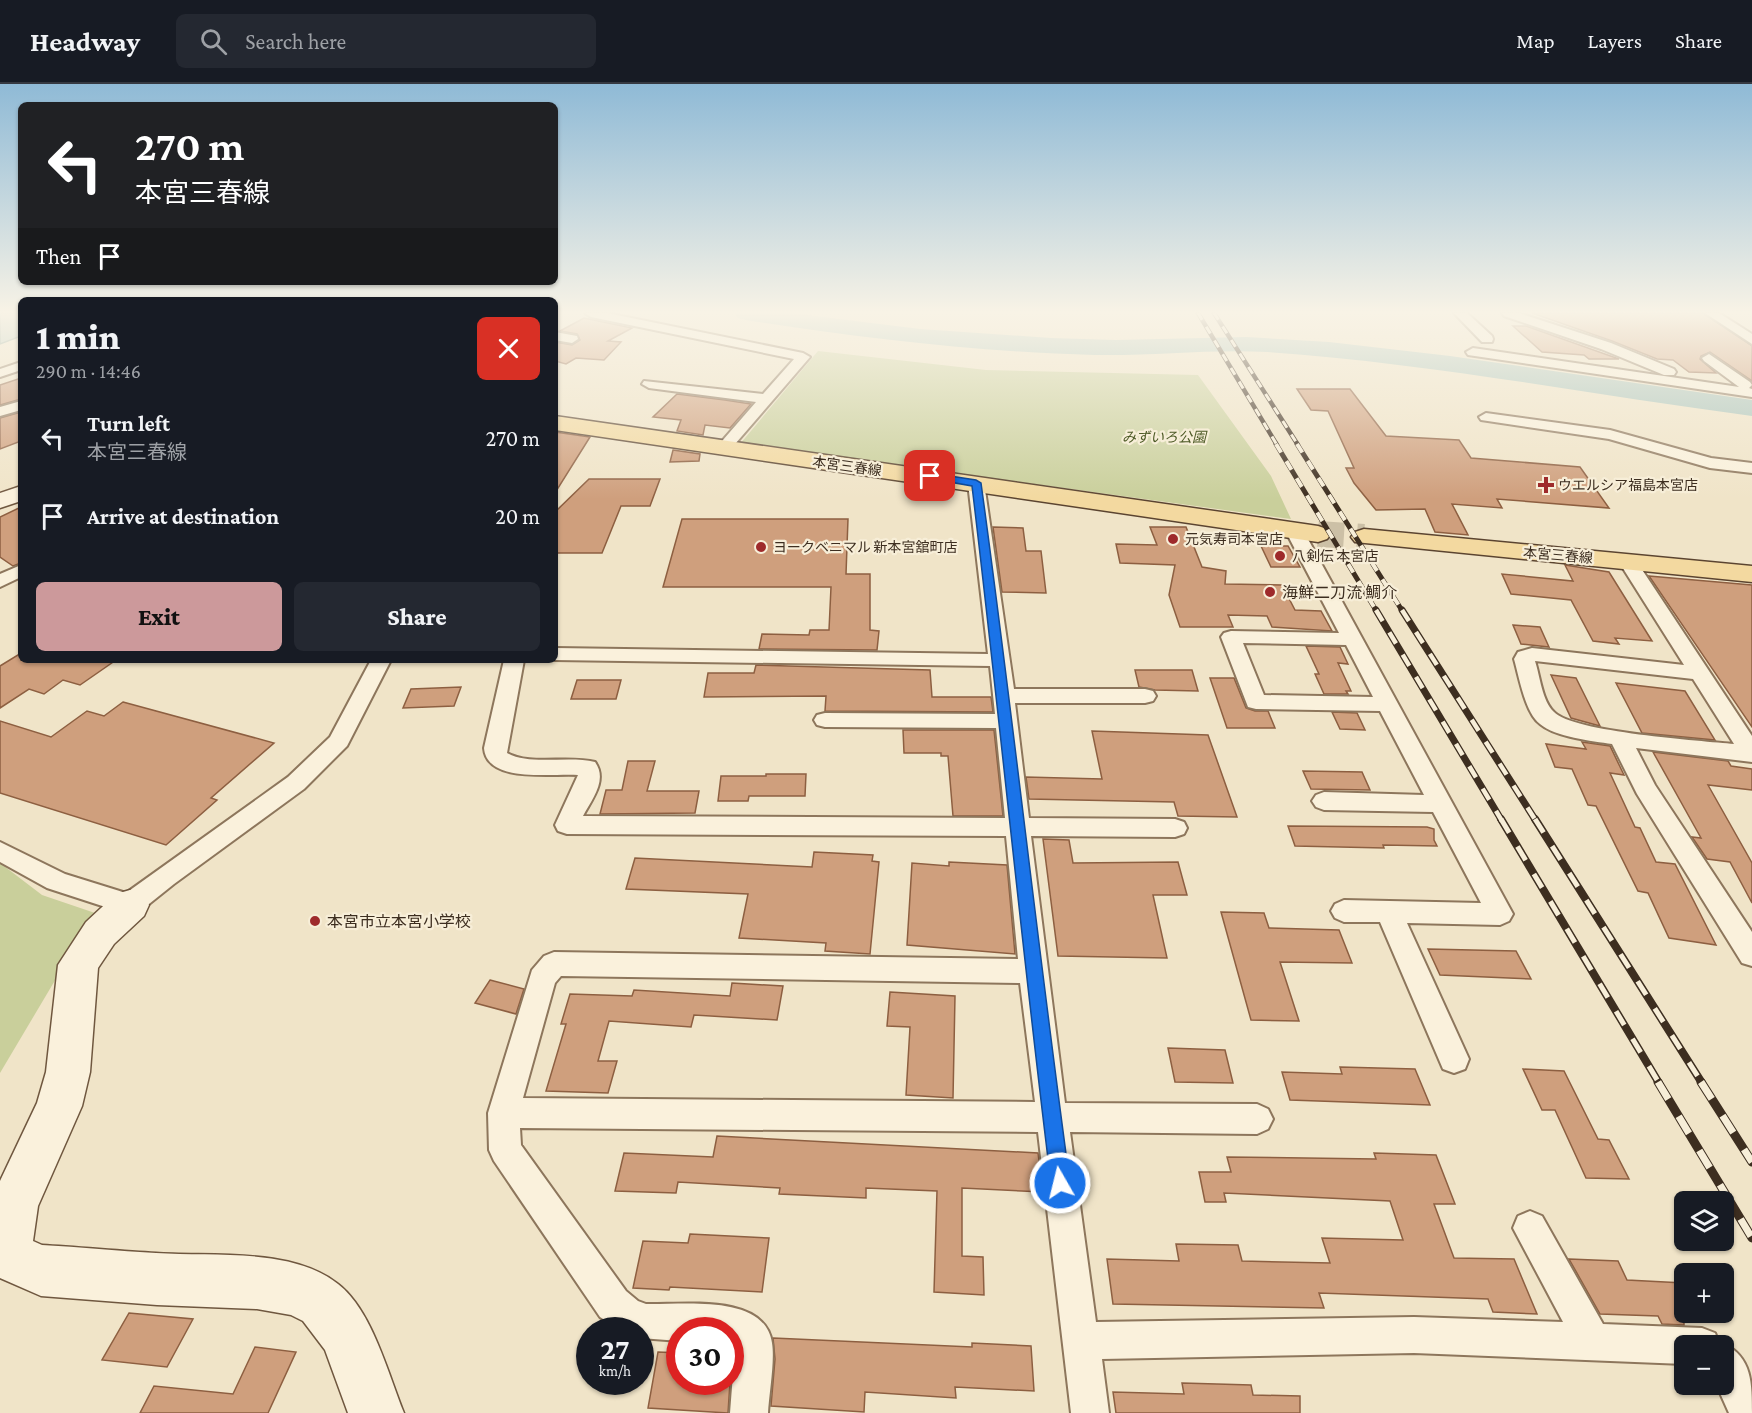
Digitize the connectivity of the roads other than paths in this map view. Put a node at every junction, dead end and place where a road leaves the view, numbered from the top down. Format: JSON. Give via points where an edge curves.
{"nodes":[{"id":1,"x":787,"y":375,"type":"edge"},
{"id":2,"x":1650,"y":375,"type":"edge"},
{"id":3,"x":1687,"y":375,"type":"edge"},
{"id":4,"x":1732,"y":375,"type":"edge"},
{"id":5,"x":649,"y":384,"type":"dead end"},
{"id":6,"x":1750,"y":388,"type":"edge"},
{"id":7,"x":766,"y":399,"type":"junction"},
{"id":8,"x":18,"y":406,"type":"edge"},
{"id":9,"x":0,"y":412,"type":"edge"},
{"id":10,"x":1486,"y":417,"type":"dead end"},
{"id":11,"x":558,"y":423,"type":"edge"},
{"id":12,"x":724,"y":448,"type":"junction"},
{"id":13,"x":1752,"y":468,"type":"edge"},
{"id":14,"x":976,"y":483,"type":"junction"},
{"id":15,"x":18,"y":494,"type":"edge"},
{"id":16,"x":0,"y":501,"type":"edge"},
{"id":17,"x":1293,"y":530,"type":"junction"},
{"id":18,"x":1318,"y":534,"type":"tunnel mouth"},
{"id":19,"x":1365,"y":537,"type":"tunnel mouth"},
{"id":20,"x":1628,"y":562,"type":"junction"},
{"id":21,"x":18,"y":571,"type":"edge"},
{"id":22,"x":1752,"y":574,"type":"edge"},
{"id":23,"x":0,"y":580,"type":"edge"},
{"id":24,"x":1352,"y":639,"type":"junction"},
{"id":25,"x":558,"y":654,"type":"edge"},
{"id":26,"x":999,"y":660,"type":"junction"},
{"id":27,"x":379,"y":663,"type":"edge"},
{"id":28,"x":513,"y":663,"type":"edge"},
{"id":29,"x":1699,"y":673,"type":"junction"},
{"id":30,"x":1004,"y":696,"type":"junction"},
{"id":31,"x":1145,"y":696,"type":"dead end"},
{"id":32,"x":1387,"y":704,"type":"junction"},
{"id":33,"x":825,"y":720,"type":"dead end"},
{"id":34,"x":1006,"y":721,"type":"junction"},
{"id":35,"x":1620,"y":738,"type":"junction"},
{"id":36,"x":1752,"y":754,"type":"edge"},
{"id":37,"x":1324,"y":801,"type":"dead end"},
{"id":38,"x":1441,"y":804,"type":"junction"},
{"id":39,"x":1175,"y":828,"type":"dead end"},
{"id":40,"x":1016,"y":829,"type":"junction"},
{"id":41,"x":0,"y":851,"type":"edge"},
{"id":42,"x":130,"y":905,"type":"junction"},
{"id":43,"x":1344,"y":911,"type":"dead end"},
{"id":44,"x":1389,"y":912,"type":"junction"},
{"id":45,"x":1752,"y":955,"type":"edge"},
{"id":46,"x":1033,"y":971,"type":"junction"},
{"id":47,"x":1454,"y":1059,"type":"dead end"},
{"id":48,"x":504,"y":1113,"type":"junction"},
{"id":49,"x":1051,"y":1116,"type":"junction"},
{"id":50,"x":1257,"y":1119,"type":"dead end"},
{"id":51,"x":1530,"y":1228,"type":"dead end"},
{"id":52,"x":1082,"y":1341,"type":"junction"},
{"id":53,"x":1593,"y":1342,"type":"junction"},
{"id":54,"x":1674,"y":1345,"type":"edge"},
{"id":55,"x":1734,"y":1379,"type":"edge"},
{"id":56,"x":376,"y":1413,"type":"edge"},
{"id":57,"x":749,"y":1413,"type":"edge"},
{"id":58,"x":1090,"y":1413,"type":"edge"},
{"id":59,"x":1749,"y":1413,"type":"edge"}],
"edges":[{"from":1,"to":7,"type":"street"},
{"from":2,"to":6,"type":"street"},
{"from":3,"to":6,"type":"street"},
{"from":4,"to":6,"type":"street"},
{"from":5,"to":7,"type":"street"},
{"from":7,"to":12,"type":"street"},
{"from":8,"to":9,"type":"street"},
{"from":10,"to":13,"type":"street","via":[[1610,435],[1710,463]]},
{"from":11,"to":12,"type":"main road","name":"本宮三春線"},
{"from":12,"to":14,"type":"main road","name":"本宮三春線"},
{"from":14,"to":17,"type":"main road","name":"本宮三春線"},
{"from":14,"to":26,"type":"street"},
{"from":15,"to":16,"type":"street"},
{"from":17,"to":18,"type":"main road","name":"本宮三春線"},
{"from":17,"to":24,"type":"street"},
{"from":19,"to":20,"type":"main road","name":"本宮三春線"},
{"from":20,"to":22,"type":"main road","name":"本宮三春線"},
{"from":20,"to":29,"type":"street"},
{"from":21,"to":23,"type":"street"},
{"from":24,"to":32,"type":"street"},
{"from":24,"to":32,"type":"street","via":[[1231,637],[1256,702]]},
{"from":25,"to":26,"type":"street"},
{"from":26,"to":30,"type":"street"},
{"from":27,"to":42,"type":"street","via":[[339,741],[296,783]]},
{"from":28,"to":40,"type":"street","via":[[496,757],[502,763],[587,768],[590,779],[567,825]]},
{"from":29,"to":35,"type":"street","via":[[1525,656],[1548,721]]},
{"from":29,"to":36,"type":"street"},
{"from":30,"to":31,"type":"street"},
{"from":30,"to":34,"type":"street"},
{"from":32,"to":38,"type":"street"},
{"from":33,"to":34,"type":"street"},
{"from":34,"to":40,"type":"street"},
{"from":35,"to":36,"type":"street"},
{"from":35,"to":45,"type":"street","via":[[1645,788]]},
{"from":37,"to":38,"type":"street"},
{"from":38,"to":44,"type":"street","via":[[1500,914]]},
{"from":39,"to":40,"type":"street"},
{"from":40,"to":46,"type":"street"},
{"from":41,"to":42,"type":"street","via":[[56,880]]},
{"from":42,"to":56,"type":"street","via":[[100,933],[78,965],[68,1072],[59,1106],[14,1205],[8,1240],[12,1257],[41,1270],[257,1283],[300,1290],[321,1304],[345,1333]]},
{"from":43,"to":44,"type":"street"},
{"from":44,"to":47,"type":"street"},
{"from":46,"to":48,"type":"street","via":[[554,964],[542,978]]},
{"from":46,"to":49,"type":"street"},
{"from":48,"to":49,"type":"street"},
{"from":48,"to":57,"type":"street","via":[[505,1150],[613,1304],[628,1316],[646,1322],[734,1324],[744,1329],[754,1343]]},
{"from":49,"to":50,"type":"street"},
{"from":49,"to":52,"type":"street"},
{"from":51,"to":53,"type":"street"},
{"from":52,"to":53,"type":"street","via":[[1414,1335]]},
{"from":52,"to":58,"type":"street"},
{"from":53,"to":54,"type":"street"},
{"from":55,"to":59,"type":"street"}]}
